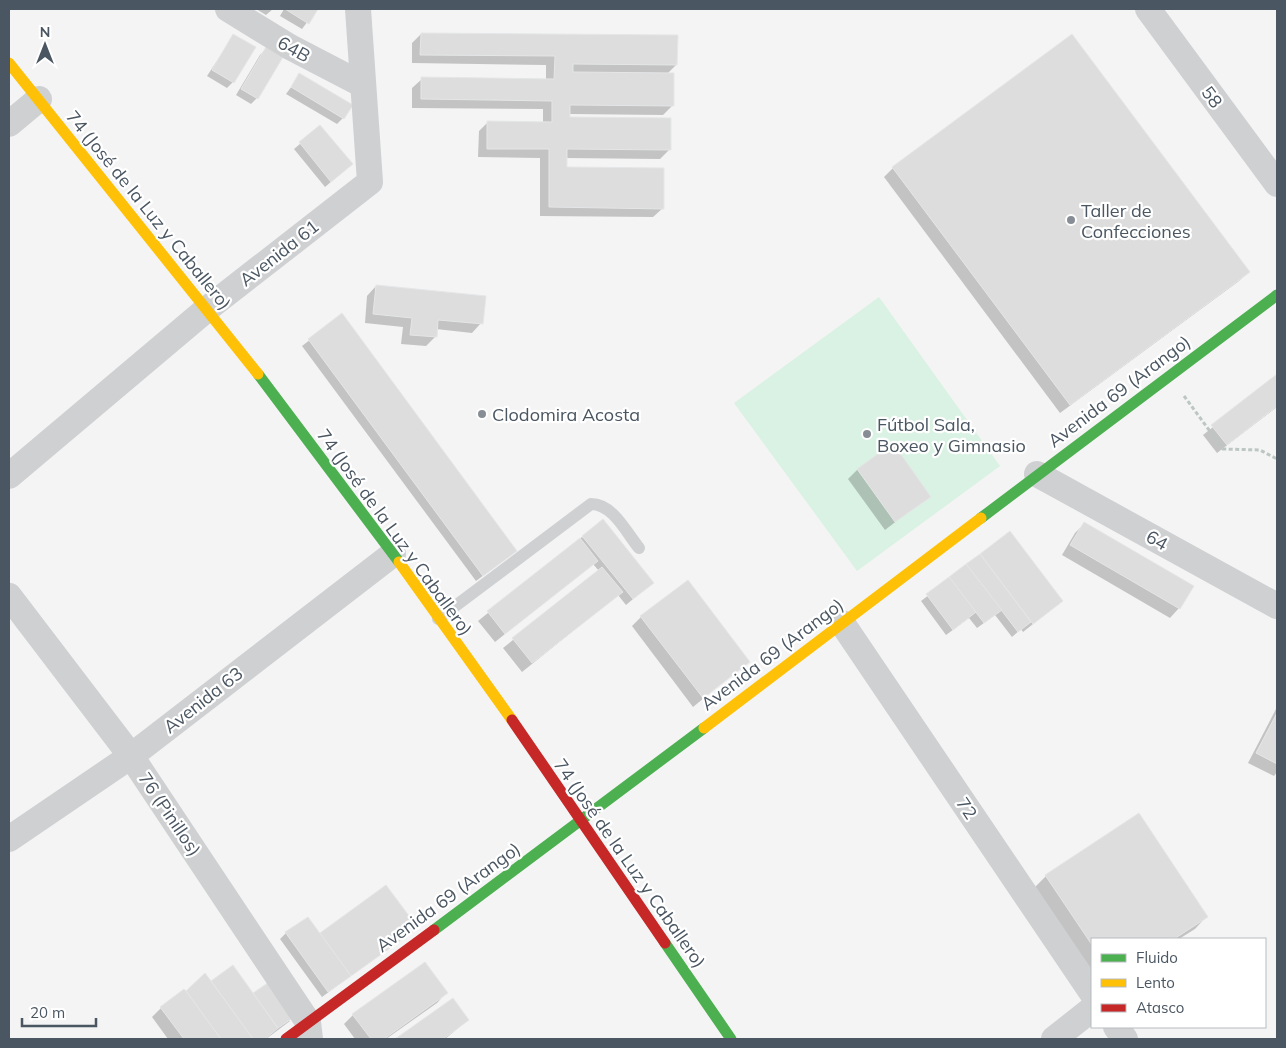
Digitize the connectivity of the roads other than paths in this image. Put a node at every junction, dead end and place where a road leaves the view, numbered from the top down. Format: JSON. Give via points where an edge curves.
{"nodes":[{"id":1,"x":228,"y":9,"type":"edge"},
{"id":2,"x":358,"y":9,"type":"edge"},
{"id":3,"x":1148,"y":9,"type":"edge"},
{"id":4,"x":9,"y":63,"type":"edge"},
{"id":5,"x":363,"y":85,"type":"junction"},
{"id":6,"x":39,"y":99,"type":"junction"},
{"id":7,"x":9,"y":124,"type":"edge"},
{"id":8,"x":1277,"y":184,"type":"edge"},
{"id":9,"x":1277,"y":295,"type":"edge"},
{"id":10,"x":207,"y":309,"type":"junction"},
{"id":11,"x":1037,"y":474,"type":"junction"},
{"id":12,"x":9,"y":476,"type":"edge"},
{"id":13,"x":639,"y":548,"type":"dead end"},
{"id":14,"x":393,"y":554,"type":"junction"},
{"id":15,"x":9,"y":596,"type":"edge"},
{"id":16,"x":1277,"y":606,"type":"edge"},
{"id":17,"x":438,"y":619,"type":"junction"},
{"id":18,"x":842,"y":623,"type":"junction"},
{"id":19,"x":131,"y":756,"type":"junction"},
{"id":20,"x":581,"y":821,"type":"junction"},
{"id":21,"x":9,"y":839,"type":"edge"},
{"id":22,"x":1091,"y":991,"type":"edge"},
{"id":23,"x":1091,"y":1010,"type":"edge"},
{"id":24,"x":1117,"y":1028,"type":"edge"},
{"id":25,"x":313,"y":1034,"type":"edge"},
{"id":26,"x":286,"y":1039,"type":"edge"},
{"id":27,"x":731,"y":1039,"type":"edge"},
{"id":28,"x":1054,"y":1039,"type":"edge"},
{"id":29,"x":1125,"y":1039,"type":"edge"}],
"edges":[{"from":1,"to":5,"type":"street","name":"64B","via":[[290,47]]},
{"from":2,"to":5,"type":"street","name":"Avenida 61"},
{"from":3,"to":8,"type":"street","name":"58"},
{"from":4,"to":6,"type":"street","name":"74 (José de la Luz y Caballero)"},
{"from":5,"to":10,"type":"street","name":"Avenida 61","via":[[370,182]]},
{"from":6,"to":7,"type":"street"},
{"from":6,"to":10,"type":"street","name":"74 (José de la Luz y Caballero)"},
{"from":9,"to":11,"type":"street","name":"Avenida 69 (Arango)"},
{"from":10,"to":12,"type":"street","name":"Avenida 61"},
{"from":10,"to":14,"type":"street","name":"74 (José de la Luz y Caballero)"},
{"from":11,"to":16,"type":"street","name":"64"},
{"from":11,"to":18,"type":"street","name":"Avenida 69 (Arango)"},
{"from":13,"to":17,"type":"lane","via":[[610,510],[601,504],[591,504]]},
{"from":14,"to":17,"type":"street","name":"74 (José de la Luz y Caballero)"},
{"from":14,"to":19,"type":"street","name":"Avenida 63"},
{"from":15,"to":19,"type":"street","name":"76 (Pinillos)"},
{"from":17,"to":20,"type":"street","name":"74 (José de la Luz y Caballero)"},
{"from":18,"to":20,"type":"street","name":"Avenida 69 (Arango)"},
{"from":18,"to":22,"type":"street","name":"72"},
{"from":19,"to":21,"type":"street","name":"Avenida 63"},
{"from":19,"to":25,"type":"street","name":"76 (Pinillos)"},
{"from":20,"to":25,"type":"street","name":"Avenida 69 (Arango)"},
{"from":20,"to":27,"type":"street","name":"74 (José de la Luz y Caballero)"},
{"from":23,"to":28,"type":"street"},
{"from":24,"to":29,"type":"street"},
{"from":25,"to":26,"type":"street","name":"Avenida 69 (Arango)"}]}
